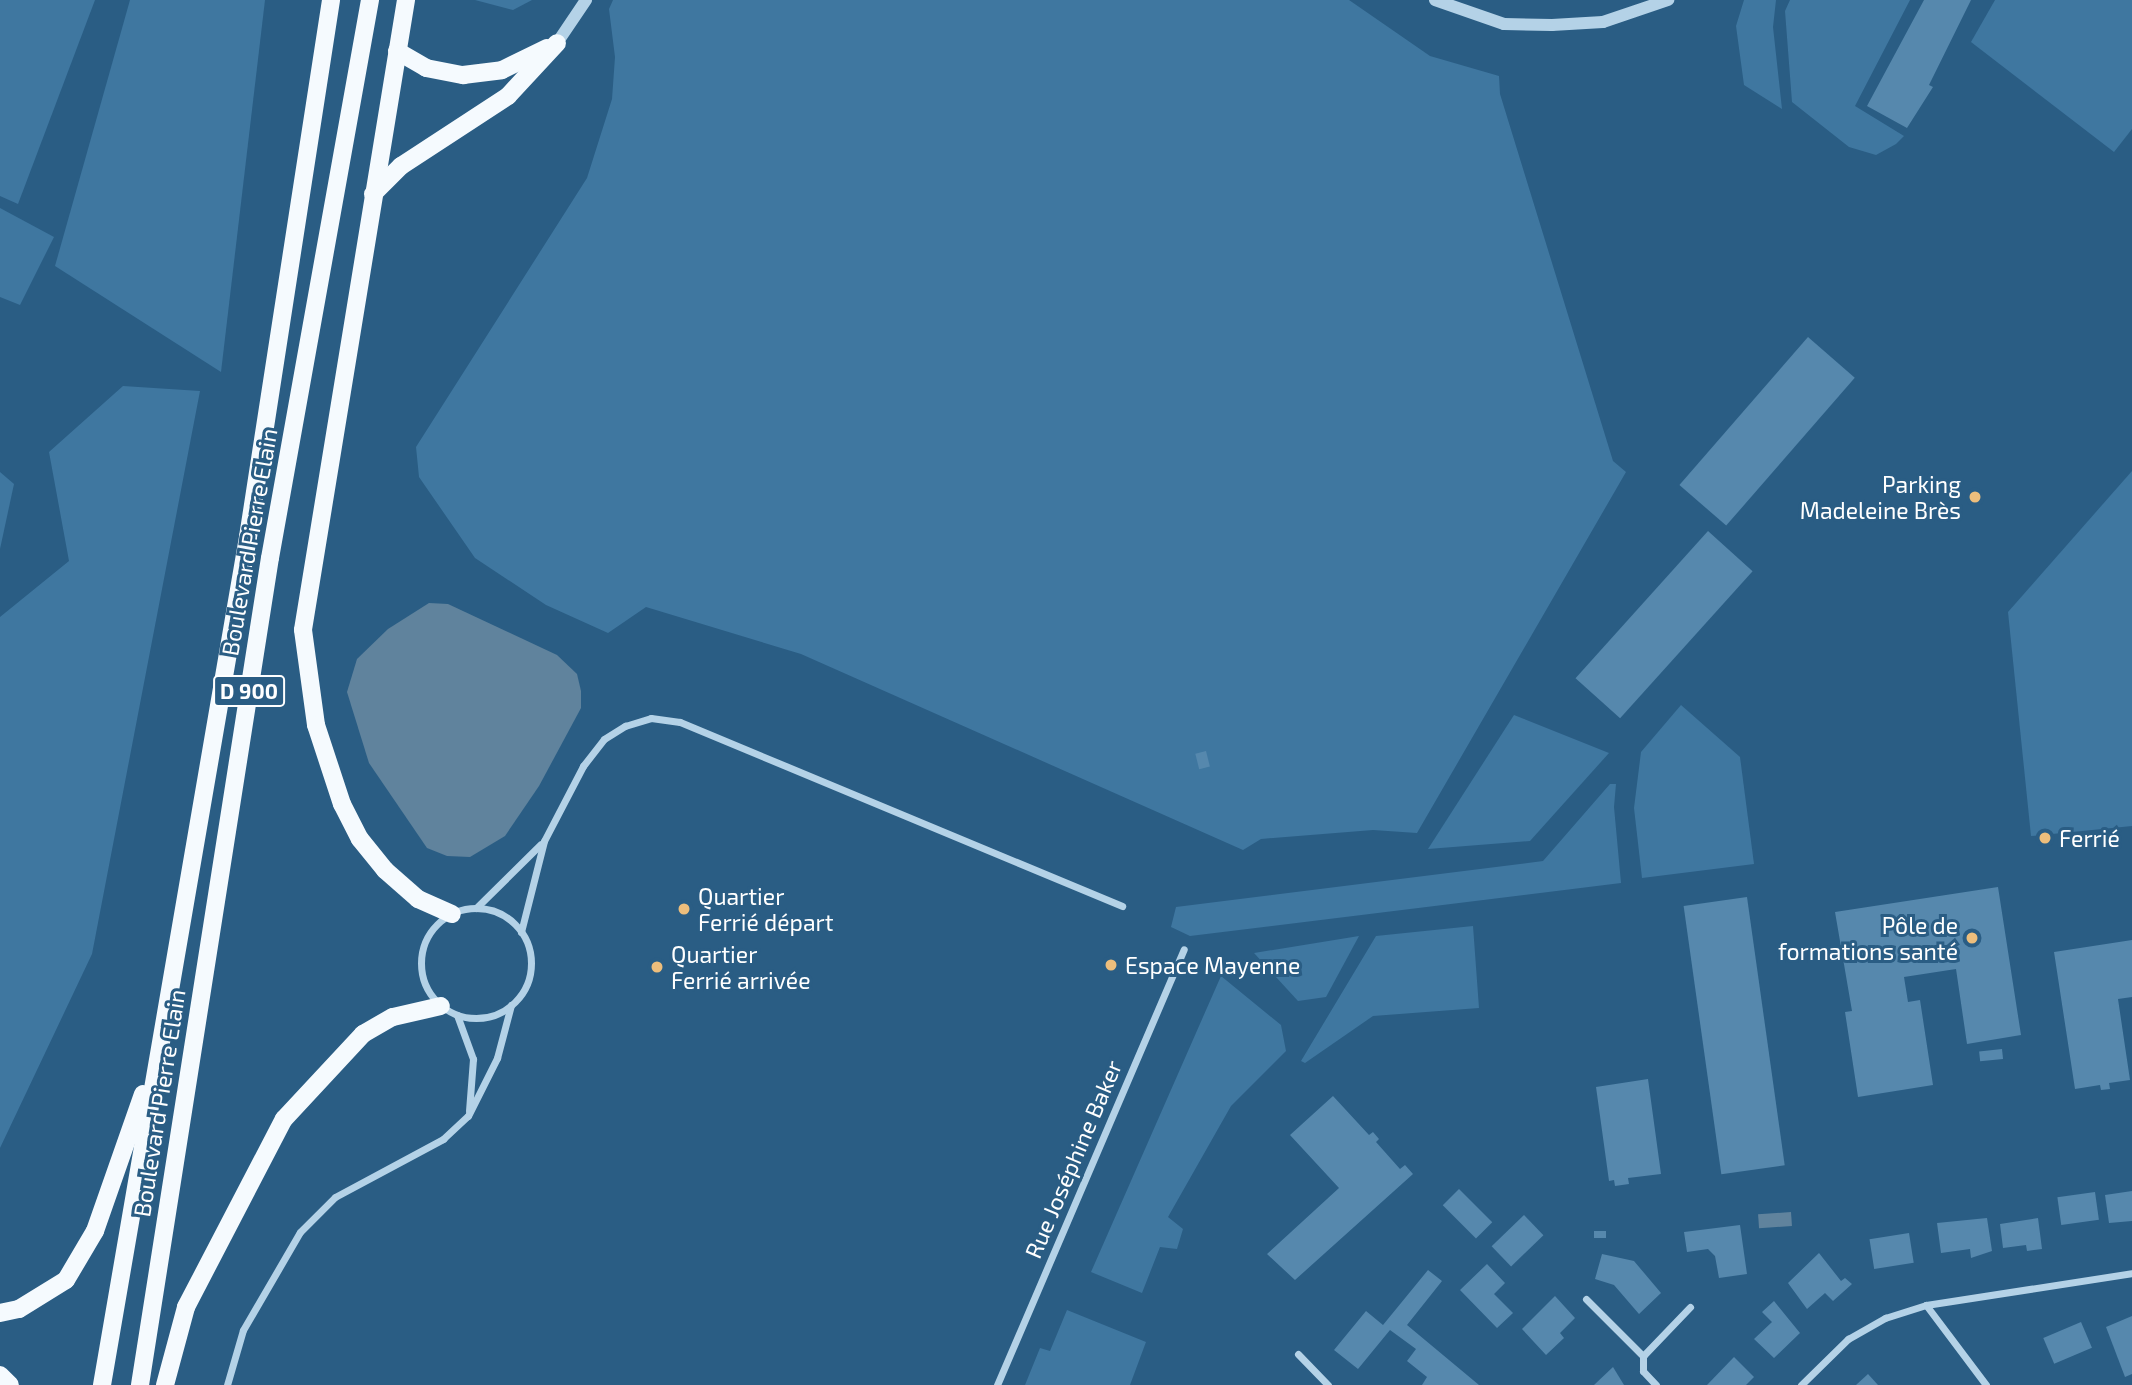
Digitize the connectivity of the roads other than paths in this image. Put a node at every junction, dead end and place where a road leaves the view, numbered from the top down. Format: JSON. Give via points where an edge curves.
{"nodes":[{"id":1,"x":331,"y":0,"type":"edge"},
{"id":2,"x":370,"y":0,"type":"edge"},
{"id":3,"x":406,"y":0,"type":"edge"},
{"id":4,"x":586,"y":0,"type":"edge"},
{"id":5,"x":1435,"y":0,"type":"edge"},
{"id":6,"x":1668,"y":0,"type":"edge"},
{"id":7,"x":557,"y":43,"type":"junction"},
{"id":8,"x":397,"y":51,"type":"junction"},
{"id":9,"x":373,"y":194,"type":"junction"},
{"id":10,"x":544,"y":841,"type":"junction"},
{"id":11,"x":1122,"y":906,"type":"dead end"},
{"id":12,"x":476,"y":908,"type":"junction"},
{"id":13,"x":452,"y":914,"type":"junction"},
{"id":14,"x":521,"y":932,"type":"junction"},
{"id":15,"x":1184,"y":949,"type":"dead end"},
{"id":16,"x":511,"y":1005,"type":"junction"},
{"id":17,"x":449,"y":1010,"type":"junction"},
{"id":18,"x":161,"y":1044,"type":"junction"},
{"id":19,"x":468,"y":1116,"type":"junction"},
{"id":20,"x":2132,"y":1273,"type":"edge"},
{"id":21,"x":1586,"y":1299,"type":"dead end"},
{"id":22,"x":1926,"y":1305,"type":"junction"},
{"id":23,"x":1690,"y":1307,"type":"dead end"},
{"id":24,"x":0,"y":1313,"type":"edge"},
{"id":25,"x":1298,"y":1354,"type":"dead end"},
{"id":26,"x":1643,"y":1356,"type":"junction"},
{"id":27,"x":0,"y":1375,"type":"edge"},
{"id":28,"x":10,"y":1385,"type":"edge"},
{"id":29,"x":102,"y":1385,"type":"edge"},
{"id":30,"x":140,"y":1385,"type":"edge"},
{"id":31,"x":165,"y":1385,"type":"edge"},
{"id":32,"x":227,"y":1385,"type":"edge"},
{"id":33,"x":998,"y":1385,"type":"edge"},
{"id":34,"x":1328,"y":1385,"type":"edge"},
{"id":35,"x":1656,"y":1385,"type":"edge"},
{"id":36,"x":1801,"y":1385,"type":"edge"},
{"id":37,"x":1986,"y":1385,"type":"edge"}],
"edges":[{"from":1,"to":18,"type":"main road","name":"Boulevard Pierre Elain","number":"D 900","via":[[289,286]]},
{"from":2,"to":30,"type":"main road","name":"Boulevard Pierre Elain","number":"D 900","via":[[270,558]]},
{"from":3,"to":8,"type":"main road"},
{"from":4,"to":7,"type":"street"},
{"from":5,"to":6,"type":"street","via":[[1504,24],[1552,25],[1603,22]]},
{"from":7,"to":8,"type":"main road","via":[[502,70],[463,75],[426,68]]},
{"from":7,"to":9,"type":"main road","via":[[508,96],[401,166]]},
{"from":8,"to":9,"type":"main road"},
{"from":9,"to":13,"type":"main road","via":[[327,468],[304,642],[316,725],[342,804],[360,839],[418,899]]},
{"from":10,"to":11,"type":"street","via":[[583,766],[604,739],[651,718],[680,722]]},
{"from":10,"to":12,"type":"street"},
{"from":10,"to":14,"type":"street"},
{"from":12,"to":13,"type":"street"},
{"from":12,"to":14,"type":"street","via":[[509,919]]},
{"from":13,"to":17,"type":"street","via":[[434,928],[423,949],[423,980]]},
{"from":14,"to":16,"type":"street","via":[[529,954],[528,979]]},
{"from":15,"to":33,"type":"street","name":"Rue Joséphine Baker"},
{"from":16,"to":17,"type":"street","via":[[485,1018]]},
{"from":16,"to":19,"type":"street","via":[[497,1058]]},
{"from":17,"to":19,"type":"street","via":[[473,1059]]},
{"from":17,"to":31,"type":"main road","via":[[393,1017],[363,1034],[284,1119],[186,1307]]},
{"from":18,"to":24,"type":"main road","via":[[95,1231],[78,1261],[66,1280],[19,1309]]},
{"from":18,"to":29,"type":"main road","name":"Boulevard Pierre Elain","number":"D 900"},
{"from":19,"to":32,"type":"street","via":[[443,1139],[335,1197],[300,1232],[243,1330]]},
{"from":20,"to":22,"type":"street"},
{"from":21,"to":26,"type":"street"},
{"from":22,"to":36,"type":"street","via":[[1885,1318],[1848,1339]]},
{"from":22,"to":37,"type":"street"},
{"from":23,"to":26,"type":"street"},
{"from":25,"to":34,"type":"street"},
{"from":26,"to":35,"type":"street","via":[[1643,1371]]},
{"from":27,"to":28,"type":"main road"}]}
